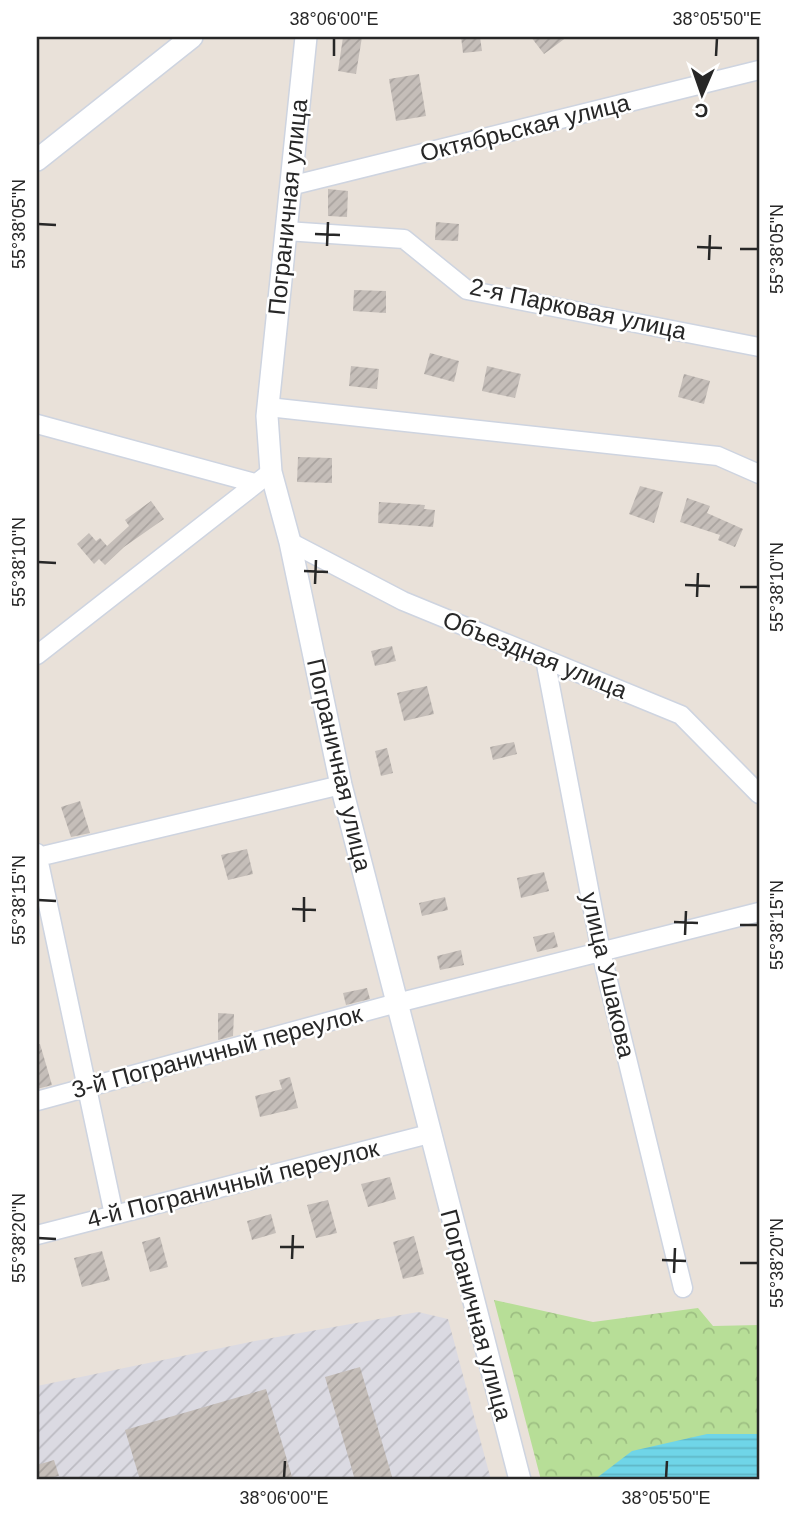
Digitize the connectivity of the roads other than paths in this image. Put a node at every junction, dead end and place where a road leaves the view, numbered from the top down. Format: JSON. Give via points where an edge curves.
{"nodes":[{"id":1,"x":192,"y":37,"type":"edge"},
{"id":2,"x":306,"y":37,"type":"edge"},
{"id":3,"x":759,"y":70,"type":"edge"},
{"id":4,"x":37,"y":160,"type":"edge"},
{"id":5,"x":290,"y":186,"type":"junction"},
{"id":6,"x":286,"y":231,"type":"junction"},
{"id":7,"x":759,"y":347,"type":"edge"},
{"id":8,"x":268,"y":407,"type":"junction"},
{"id":9,"x":37,"y":424,"type":"edge"},
{"id":10,"x":759,"y":474,"type":"edge"},
{"id":11,"x":263,"y":478,"type":"junction"},
{"id":12,"x":290,"y":542,"type":"junction"},
{"id":13,"x":37,"y":654,"type":"edge"},
{"id":14,"x":545,"y":659,"type":"junction"},
{"id":15,"x":341,"y":785,"type":"junction"},
{"id":16,"x":759,"y":794,"type":"edge"},
{"id":17,"x":37,"y":855,"type":"edge"},
{"id":18,"x":759,"y":912,"type":"edge"},
{"id":19,"x":601,"y":952,"type":"junction"},
{"id":20,"x":397,"y":1003,"type":"junction"},
{"id":21,"x":86,"y":1087,"type":"junction"},
{"id":22,"x":37,"y":1101,"type":"edge"},
{"id":23,"x":429,"y":1134,"type":"junction"},
{"id":24,"x":114,"y":1215,"type":"junction"},
{"id":25,"x":37,"y":1235,"type":"edge"},
{"id":26,"x":683,"y":1288,"type":"dead end"},
{"id":27,"x":520,"y":1480,"type":"edge"}],
"edges":[{"from":1,"to":4,"type":"street"},
{"from":2,"to":5,"type":"street","name":"Пограничная улица"},
{"from":3,"to":5,"type":"street","name":"Октябрьская улица"},
{"from":5,"to":6,"type":"street","name":"Пограничная улица"},
{"from":6,"to":7,"type":"street","name":"2-я Парковая улица","via":[[404,239],[467,290]]},
{"from":6,"to":8,"type":"street","name":"Пограничная улица"},
{"from":8,"to":10,"type":"street","via":[[718,456]]},
{"from":8,"to":11,"type":"street","name":"Пограничная улица"},
{"from":9,"to":11,"type":"street"},
{"from":11,"to":12,"type":"street","name":"Пограничная улица"},
{"from":11,"to":13,"type":"street"},
{"from":12,"to":14,"type":"street","name":"Объездная улица","via":[[402,601]]},
{"from":12,"to":15,"type":"street","name":"Пограничная улица"},
{"from":14,"to":16,"type":"street","name":"Объездная улица","via":[[681,715]]},
{"from":14,"to":19,"type":"street","name":"улица Ушакова"},
{"from":15,"to":17,"type":"street"},
{"from":15,"to":20,"type":"street","name":"Пограничная улица"},
{"from":17,"to":21,"type":"street"},
{"from":18,"to":19,"type":"street","name":"3-й Пограничный переулок"},
{"from":19,"to":20,"type":"street","name":"3-й Пограничный переулок"},
{"from":19,"to":26,"type":"street","name":"улица Ушакова"},
{"from":20,"to":21,"type":"street","name":"3-й Пограничный переулок"},
{"from":20,"to":23,"type":"street","name":"Пограничная улица"},
{"from":21,"to":22,"type":"street","name":"3-й Пограничный переулок"},
{"from":21,"to":24,"type":"street"},
{"from":23,"to":24,"type":"street","name":"4-й Пограничный переулок"},
{"from":23,"to":27,"type":"street","name":"Пограничная улица"},
{"from":24,"to":25,"type":"street","name":"4-й Пограничный переулок"}]}
